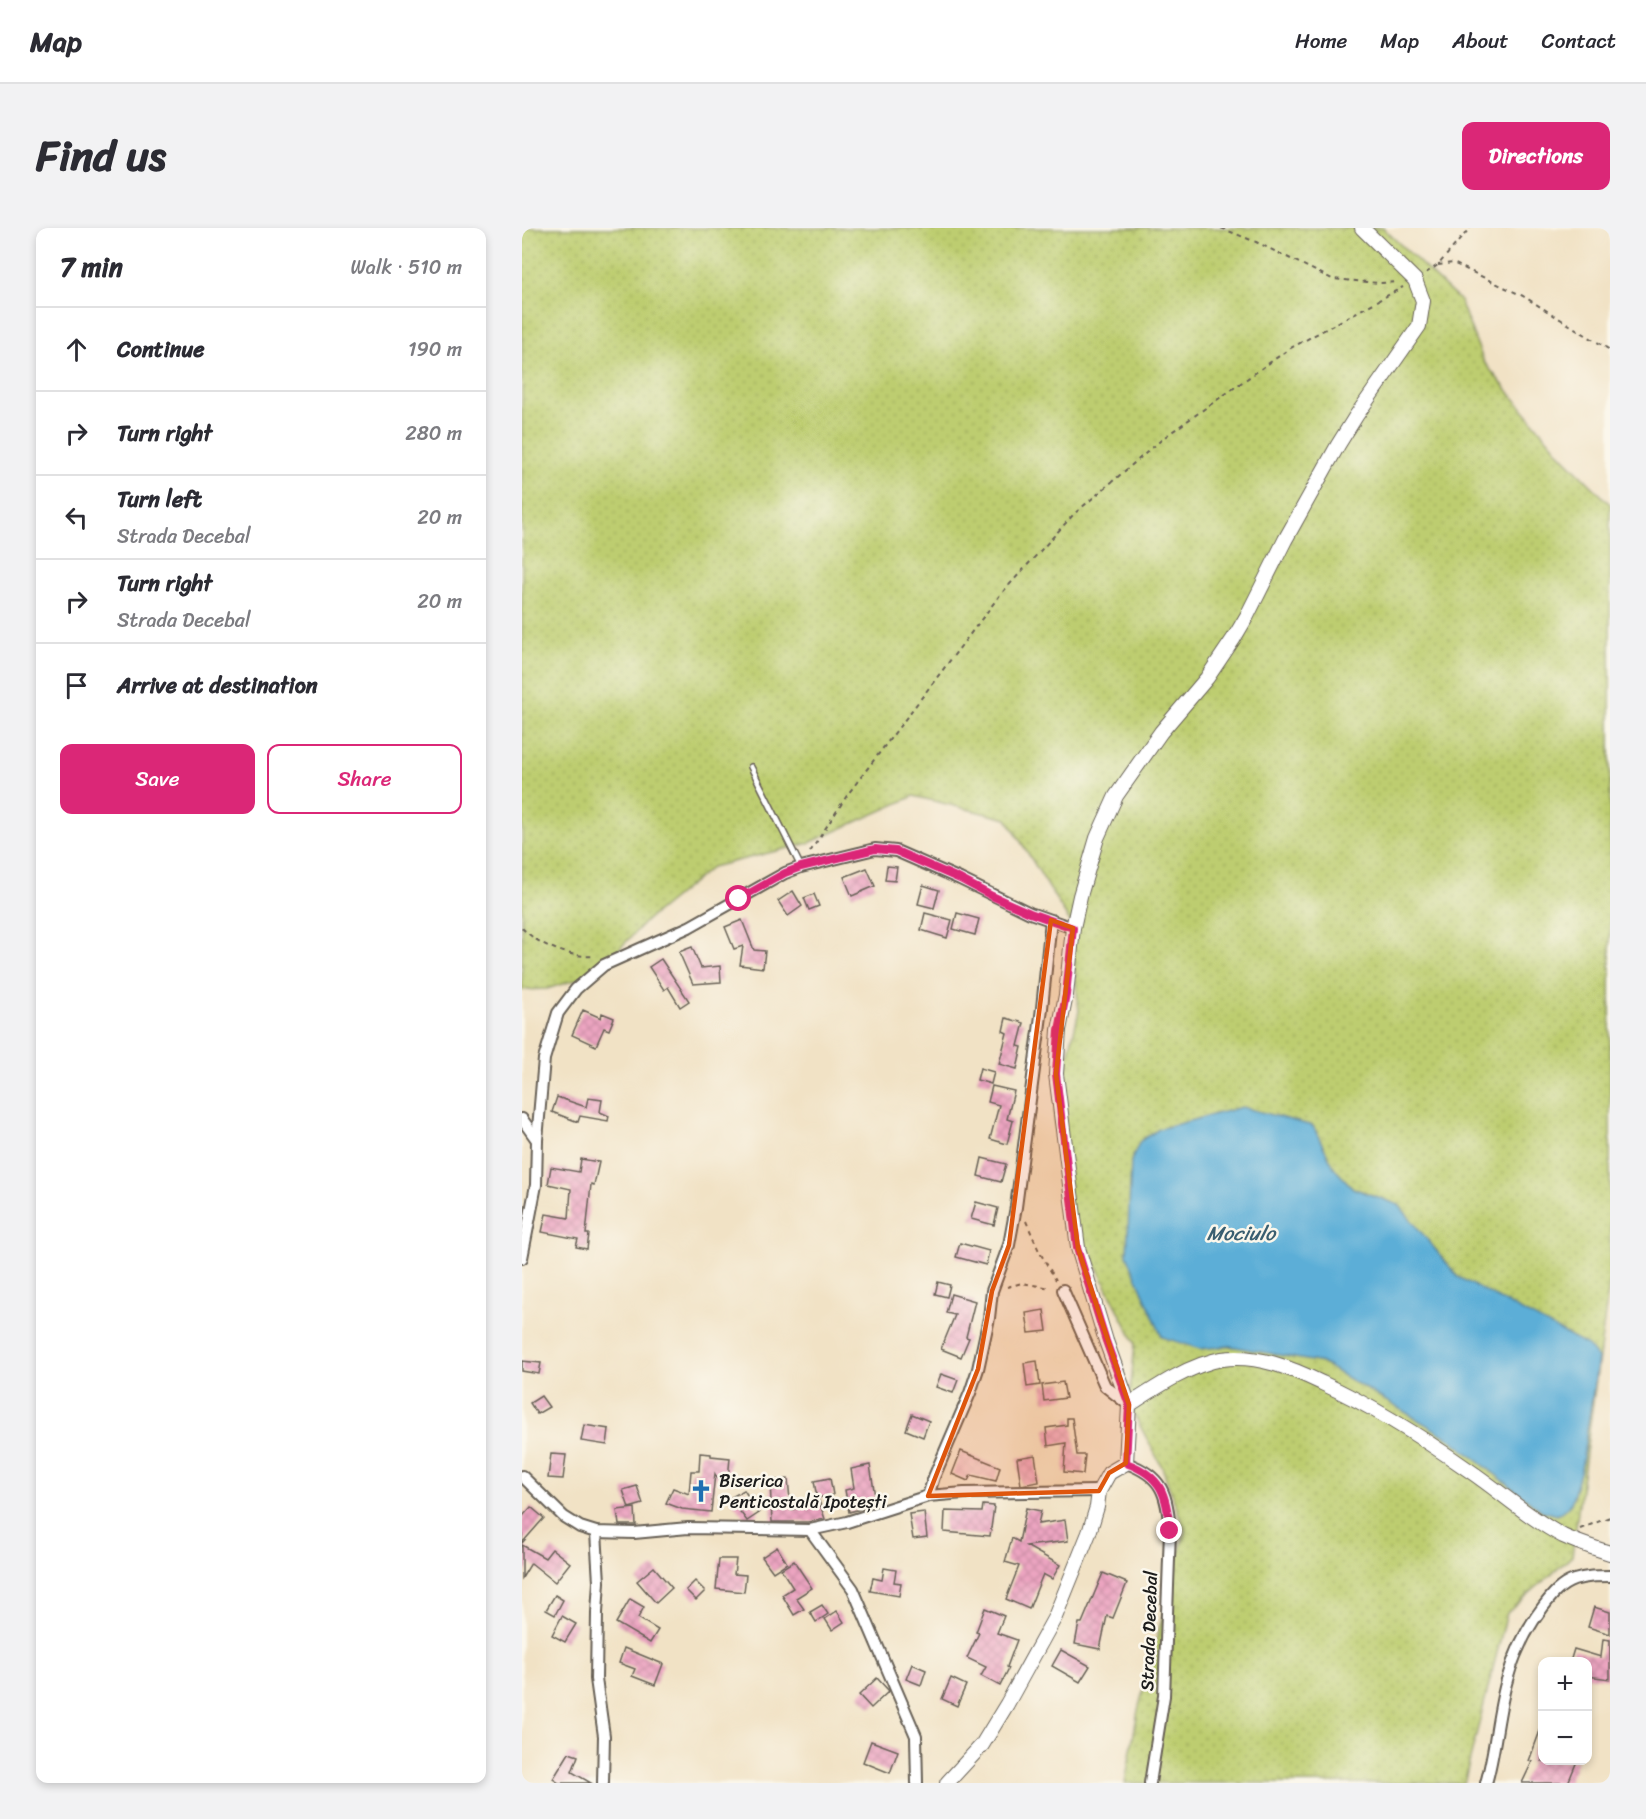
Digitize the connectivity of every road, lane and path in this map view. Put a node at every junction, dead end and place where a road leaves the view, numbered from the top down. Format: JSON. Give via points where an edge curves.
{"nodes":[{"id":1,"x":1221,"y":228,"type":"edge"},
{"id":2,"x":1362,"y":228,"type":"edge"},
{"id":3,"x":1470,"y":228,"type":"edge"},
{"id":4,"x":1438,"y":265,"type":"junction"},
{"id":5,"x":1415,"y":280,"type":"junction"},
{"id":6,"x":1610,"y":350,"type":"edge"},
{"id":7,"x":752,"y":767,"type":"dead end"},
{"id":8,"x":801,"y":867,"type":"junction"},
{"id":9,"x":1051,"y":920,"type":"junction"},
{"id":10,"x":522,"y":928,"type":"edge"},
{"id":11,"x":1073,"y":928,"type":"junction"},
{"id":12,"x":621,"y":957,"type":"junction"},
{"id":13,"x":522,"y":1119,"type":"edge"},
{"id":14,"x":537,"y":1140,"type":"junction"},
{"id":15,"x":1016,"y":1207,"type":"junction"},
{"id":16,"x":522,"y":1258,"type":"edge"},
{"id":17,"x":1063,"y":1290,"type":"junction"},
{"id":18,"x":992,"y":1291,"type":"junction"},
{"id":19,"x":1129,"y":1405,"type":"junction"},
{"id":20,"x":1126,"y":1463,"type":"junction"},
{"id":21,"x":522,"y":1476,"type":"edge"},
{"id":22,"x":1099,"y":1491,"type":"junction"},
{"id":23,"x":928,"y":1496,"type":"junction"},
{"id":24,"x":1610,"y":1517,"type":"edge"},
{"id":25,"x":810,"y":1530,"type":"junction"},
{"id":26,"x":596,"y":1532,"type":"junction"},
{"id":27,"x":1563,"y":1536,"type":"junction"},
{"id":28,"x":1610,"y":1553,"type":"edge"},
{"id":29,"x":1610,"y":1576,"type":"edge"},
{"id":30,"x":603,"y":1783,"type":"edge"},
{"id":31,"x":917,"y":1783,"type":"edge"},
{"id":32,"x":947,"y":1783,"type":"edge"},
{"id":33,"x":1150,"y":1783,"type":"edge"},
{"id":34,"x":1486,"y":1783,"type":"edge"}],
"edges":[{"from":1,"to":5,"type":"path","via":[[1332,279],[1379,283]]},
{"from":2,"to":5,"type":"street"},
{"from":3,"to":4,"type":"path"},
{"from":4,"to":5,"type":"path"},
{"from":4,"to":6,"type":"path","via":[[1454,263],[1523,296]]},
{"from":5,"to":8,"type":"path","via":[[1289,349],[1166,436],[1074,514],[993,604],[848,794]]},
{"from":5,"to":11,"type":"street","via":[[1423,301],[1419,326],[1338,445],[1234,638],[1116,796],[1096,838]]},
{"from":7,"to":8,"type":"lane"},
{"from":8,"to":9,"type":"street","via":[[875,849],[896,851]]},
{"from":8,"to":12,"type":"street","via":[[689,927]]},
{"from":9,"to":11,"type":"street"},
{"from":9,"to":15,"type":"street"},
{"from":10,"to":12,"type":"path","via":[[569,954]]},
{"from":11,"to":19,"type":"street","via":[[1056,1074],[1077,1248]]},
{"from":12,"to":14,"type":"street","via":[[604,965],[576,989],[558,1013],[544,1059]]},
{"from":13,"to":14,"type":"street"},
{"from":14,"to":16,"type":"street","via":[[536,1185]]},
{"from":15,"to":17,"type":"path"},
{"from":15,"to":18,"type":"street","via":[[1009,1245]]},
{"from":17,"to":18,"type":"path","via":[[1022,1283]]},
{"from":17,"to":19,"type":"street","via":[[1105,1386]]},
{"from":18,"to":23,"type":"street","via":[[978,1370]]},
{"from":19,"to":20,"type":"street"},
{"from":19,"to":27,"type":"street","via":[[1158,1385],[1220,1359],[1268,1362],[1366,1404]]},
{"from":20,"to":22,"type":"street","via":[[1109,1473]]},
{"from":20,"to":33,"type":"street","name":"Strada Decebal","via":[[1142,1469],[1160,1484],[1168,1505],[1170,1531],[1164,1696]]},
{"from":21,"to":26,"type":"street","via":[[564,1517]]},
{"from":22,"to":23,"type":"street"},
{"from":22,"to":32,"type":"street","via":[[1089,1533],[1055,1617],[982,1745]]},
{"from":23,"to":25,"type":"street"},
{"from":24,"to":27,"type":"path"},
{"from":25,"to":26,"type":"street","via":[[688,1528]]},
{"from":25,"to":31,"type":"street","via":[[853,1589],[916,1736]]},
{"from":26,"to":30,"type":"street","via":[[596,1679],[604,1736]]},
{"from":27,"to":28,"type":"street"},
{"from":29,"to":34,"type":"street","via":[[1572,1581],[1555,1591],[1537,1615],[1518,1647],[1506,1681]]}]}
